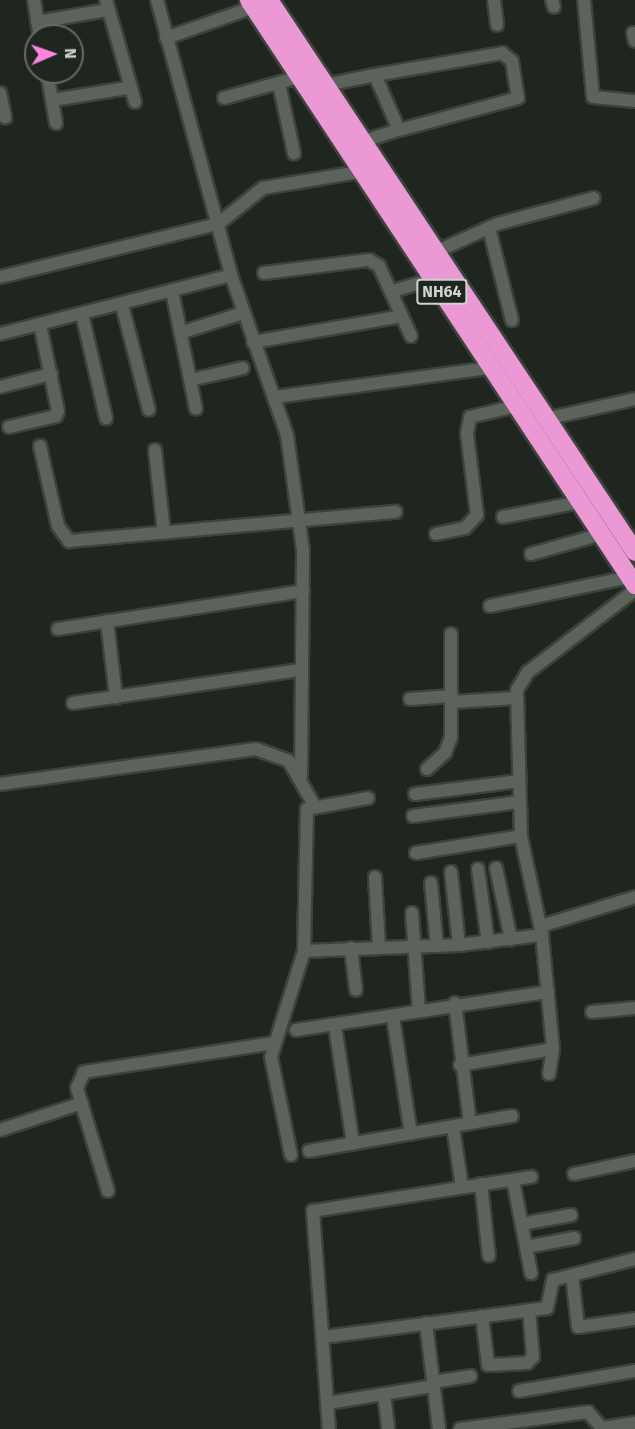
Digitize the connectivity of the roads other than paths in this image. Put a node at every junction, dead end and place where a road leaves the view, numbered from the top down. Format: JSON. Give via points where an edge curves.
{"nodes":[{"id":1,"x":34,"y":0,"type":"edge"},
{"id":2,"x":157,"y":0,"type":"edge"},
{"id":3,"x":494,"y":0,"type":"edge"},
{"id":4,"x":584,"y":0,"type":"edge"},
{"id":5,"x":257,"y":2,"type":"edge"},
{"id":6,"x":106,"y":5,"type":"edge"},
{"id":7,"x":38,"y":22,"type":"joint"},
{"id":8,"x":497,"y":25,"type":"dead end"},
{"id":9,"x":166,"y":38,"type":"junction"},
{"id":10,"x":375,"y":75,"type":"junction"},
{"id":11,"x":299,"y":77,"type":"junction"},
{"id":12,"x":50,"y":84,"type":"edge"},
{"id":13,"x":279,"y":84,"type":"junction"},
{"id":14,"x":325,"y":85,"type":"junction"},
{"id":15,"x":127,"y":88,"type":"junction"},
{"id":16,"x":0,"y":93,"type":"edge"},
{"id":17,"x":224,"y":98,"type":"dead end"},
{"id":18,"x":53,"y":100,"type":"junction"},
{"id":19,"x":635,"y":101,"type":"edge"},
{"id":20,"x":135,"y":102,"type":"dead end"},
{"id":21,"x":5,"y":117,"type":"dead end"},
{"id":22,"x":56,"y":123,"type":"dead end"},
{"id":23,"x":399,"y":130,"type":"junction"},
{"id":24,"x":361,"y":142,"type":"junction"},
{"id":25,"x":294,"y":153,"type":"dead end"},
{"id":26,"x":359,"y":172,"type":"junction"},
{"id":27,"x":594,"y":198,"type":"dead end"},
{"id":28,"x":218,"y":224,"type":"junction"},
{"id":29,"x":489,"y":228,"type":"junction"},
{"id":30,"x":428,"y":256,"type":"junction"},
{"id":31,"x":264,"y":273,"type":"dead end"},
{"id":32,"x":231,"y":275,"type":"junction"},
{"id":33,"x":0,"y":277,"type":"edge"},
{"id":34,"x":433,"y":279,"type":"junction"},
{"id":35,"x":172,"y":291,"type":"junction"},
{"id":36,"x":393,"y":291,"type":"junction"},
{"id":37,"x":122,"y":305,"type":"junction"},
{"id":38,"x":243,"y":313,"type":"junction"},
{"id":39,"x":82,"y":314,"type":"junction"},
{"id":40,"x":402,"y":316,"type":"junction"},
{"id":41,"x":512,"y":320,"type":"dead end"},
{"id":42,"x":40,"y":324,"type":"junction"},
{"id":43,"x":180,"y":333,"type":"junction"},
{"id":44,"x":0,"y":334,"type":"edge"},
{"id":45,"x":411,"y":336,"type":"dead end"},
{"id":46,"x":253,"y":342,"type":"junction"},
{"id":47,"x":243,"y":368,"type":"dead end"},
{"id":48,"x":490,"y":368,"type":"junction"},
{"id":49,"x":51,"y":374,"type":"junction"},
{"id":50,"x":190,"y":380,"type":"junction"},
{"id":51,"x":0,"y":387,"type":"edge"},
{"id":52,"x":275,"y":397,"type":"junction"},
{"id":53,"x":635,"y":399,"type":"edge"},
{"id":54,"x":516,"y":406,"type":"junction"},
{"id":55,"x":196,"y":409,"type":"dead end"},
{"id":56,"x":149,"y":410,"type":"dead end"},
{"id":57,"x":106,"y":418,"type":"dead end"},
{"id":58,"x":545,"y":419,"type":"junction"},
{"id":59,"x":9,"y":427,"type":"dead end"},
{"id":60,"x":40,"y":446,"type":"dead end"},
{"id":61,"x":155,"y":450,"type":"dead end"},
{"id":62,"x":580,"y":502,"type":"junction"},
{"id":63,"x":396,"y":512,"type":"dead end"},
{"id":64,"x":503,"y":517,"type":"dead end"},
{"id":65,"x":301,"y":521,"type":"junction"},
{"id":66,"x":164,"y":533,"type":"junction"},
{"id":67,"x":436,"y":534,"type":"dead end"},
{"id":68,"x":602,"y":534,"type":"junction"},
{"id":69,"x":635,"y":552,"type":"edge"},
{"id":70,"x":531,"y":554,"type":"dead end"},
{"id":71,"x":634,"y":582,"type":"edge"},
{"id":72,"x":303,"y":591,"type":"junction"},
{"id":73,"x":490,"y":606,"type":"dead end"},
{"id":74,"x":107,"y":621,"type":"junction"},
{"id":75,"x":58,"y":629,"type":"dead end"},
{"id":76,"x":451,"y":634,"type":"dead end"},
{"id":77,"x":299,"y":670,"type":"junction"},
{"id":78,"x":116,"y":697,"type":"junction"},
{"id":79,"x":516,"y":698,"type":"junction"},
{"id":80,"x":410,"y":699,"type":"dead end"},
{"id":81,"x":452,"y":699,"type":"junction"},
{"id":82,"x":73,"y":703,"type":"dead end"},
{"id":83,"x":427,"y":769,"type":"dead end"},
{"id":84,"x":301,"y":776,"type":"junction"},
{"id":85,"x":519,"y":781,"type":"junction"},
{"id":86,"x":0,"y":784,"type":"edge"},
{"id":87,"x":415,"y":794,"type":"dead end"},
{"id":88,"x":368,"y":798,"type":"dead end"},
{"id":89,"x":520,"y":802,"type":"junction"},
{"id":90,"x":314,"y":805,"type":"junction"},
{"id":91,"x":413,"y":816,"type":"dead end"},
{"id":92,"x":521,"y":836,"type":"junction"},
{"id":93,"x":416,"y":853,"type":"dead end"},
{"id":94,"x":496,"y":868,"type":"dead end"},
{"id":95,"x":478,"y":869,"type":"dead end"},
{"id":96,"x":451,"y":872,"type":"dead end"},
{"id":97,"x":375,"y":876,"type":"dead end"},
{"id":98,"x":431,"y":883,"type":"dead end"},
{"id":99,"x":635,"y":897,"type":"edge"},
{"id":100,"x":412,"y":913,"type":"dead end"},
{"id":101,"x":541,"y":930,"type":"junction"},
{"id":102,"x":511,"y":939,"type":"junction"},
{"id":103,"x":488,"y":942,"type":"junction"},
{"id":104,"x":459,"y":945,"type":"junction"},
{"id":105,"x":411,"y":946,"type":"junction"},
{"id":106,"x":437,"y":946,"type":"junction"},
{"id":107,"x":379,"y":947,"type":"junction"},
{"id":108,"x":351,"y":948,"type":"junction"},
{"id":109,"x":304,"y":951,"type":"junction"},
{"id":110,"x":356,"y":990,"type":"dead end"},
{"id":111,"x":548,"y":992,"type":"junction"},
{"id":112,"x":455,"y":1003,"type":"junction"},
{"id":113,"x":635,"y":1008,"type":"edge"},
{"id":114,"x":419,"y":1011,"type":"junction"},
{"id":115,"x":592,"y":1012,"type":"dead end"},
{"id":116,"x":393,"y":1017,"type":"junction"},
{"id":117,"x":335,"y":1026,"type":"junction"},
{"id":118,"x":296,"y":1030,"type":"dead end"},
{"id":119,"x":273,"y":1043,"type":"junction"},
{"id":120,"x":553,"y":1049,"type":"junction"},
{"id":121,"x":460,"y":1065,"type":"junction"},
{"id":122,"x":549,"y":1074,"type":"dead end"},
{"id":123,"x":82,"y":1103,"type":"junction"},
{"id":124,"x":512,"y":1116,"type":"dead end"},
{"id":125,"x":470,"y":1124,"type":"junction"},
{"id":126,"x":453,"y":1127,"type":"junction"},
{"id":127,"x":0,"y":1130,"type":"edge"},
{"id":128,"x":411,"y":1134,"type":"junction"},
{"id":129,"x":353,"y":1144,"type":"junction"},
{"id":130,"x":309,"y":1150,"type":"dead end"},
{"id":131,"x":291,"y":1155,"type":"dead end"},
{"id":132,"x":635,"y":1161,"type":"edge"},
{"id":133,"x":574,"y":1174,"type":"dead end"},
{"id":134,"x":531,"y":1178,"type":"dead end"},
{"id":135,"x":513,"y":1180,"type":"junction"},
{"id":136,"x":481,"y":1184,"type":"junction"},
{"id":137,"x":462,"y":1187,"type":"junction"},
{"id":138,"x":108,"y":1191,"type":"dead end"},
{"id":139,"x":571,"y":1215,"type":"dead end"},
{"id":140,"x":522,"y":1224,"type":"junction"},
{"id":141,"x":574,"y":1238,"type":"dead end"},
{"id":142,"x":526,"y":1247,"type":"junction"},
{"id":143,"x":489,"y":1256,"type":"dead end"},
{"id":144,"x":635,"y":1259,"type":"edge"},
{"id":145,"x":531,"y":1273,"type":"dead end"},
{"id":146,"x":572,"y":1275,"type":"junction"},
{"id":147,"x":529,"y":1310,"type":"junction"},
{"id":148,"x":482,"y":1316,"type":"junction"},
{"id":149,"x":635,"y":1320,"type":"edge"},
{"id":150,"x":426,"y":1323,"type":"junction"},
{"id":151,"x":324,"y":1337,"type":"junction"},
{"id":152,"x":635,"y":1371,"type":"edge"},
{"id":153,"x":471,"y":1376,"type":"dead end"},
{"id":154,"x":433,"y":1384,"type":"junction"},
{"id":155,"x":519,"y":1390,"type":"dead end"},
{"id":156,"x":384,"y":1394,"type":"junction"},
{"id":157,"x":328,"y":1402,"type":"junction"},
{"id":158,"x":635,"y":1423,"type":"edge"},
{"id":159,"x":329,"y":1429,"type":"edge"},
{"id":160,"x":388,"y":1429,"type":"edge"},
{"id":161,"x":439,"y":1429,"type":"edge"},
{"id":162,"x":460,"y":1429,"type":"edge"}],
"edges":[{"from":1,"to":7,"type":"street"},
{"from":2,"to":9,"type":"street"},
{"from":3,"to":8,"type":"street"},
{"from":4,"to":19,"type":"street","via":[[593,97]]},
{"from":5,"to":9,"type":"street"},
{"from":5,"to":11,"type":"highway","number":"NH64"},
{"from":5,"to":14,"type":"highway","number":"NH64"},
{"from":6,"to":7,"type":"street"},
{"from":6,"to":15,"type":"street"},
{"from":9,"to":28,"type":"street"},
{"from":10,"to":14,"type":"street"},
{"from":10,"to":23,"type":"street"},
{"from":10,"to":23,"type":"street","via":[[502,53],[512,61],[517,101]]},
{"from":11,"to":13,"type":"street"},
{"from":11,"to":26,"type":"highway","number":"NH64"},
{"from":12,"to":18,"type":"street"},
{"from":13,"to":17,"type":"street"},
{"from":13,"to":25,"type":"street"},
{"from":14,"to":24,"type":"highway","number":"NH64"},
{"from":15,"to":18,"type":"street"},
{"from":15,"to":20,"type":"street"},
{"from":16,"to":21,"type":"street"},
{"from":18,"to":22,"type":"street"},
{"from":23,"to":24,"type":"street"},
{"from":24,"to":30,"type":"highway","number":"NH64"},
{"from":26,"to":28,"type":"street","via":[[263,188]]},
{"from":26,"to":30,"type":"highway","number":"NH64"},
{"from":27,"to":29,"type":"street"},
{"from":28,"to":32,"type":"street"},
{"from":28,"to":33,"type":"street"},
{"from":29,"to":30,"type":"street"},
{"from":29,"to":41,"type":"street"},
{"from":30,"to":34,"type":"highway","number":"NH64"},
{"from":30,"to":58,"type":"highway","number":"NH64"},
{"from":31,"to":36,"type":"street","via":[[363,258],[379,266]]},
{"from":32,"to":35,"type":"street"},
{"from":32,"to":38,"type":"street"},
{"from":34,"to":36,"type":"street"},
{"from":34,"to":48,"type":"highway","number":"NH64"},
{"from":35,"to":37,"type":"street"},
{"from":35,"to":43,"type":"street"},
{"from":36,"to":40,"type":"street"},
{"from":37,"to":39,"type":"street"},
{"from":37,"to":56,"type":"street"},
{"from":38,"to":43,"type":"street"},
{"from":38,"to":46,"type":"street"},
{"from":39,"to":42,"type":"street"},
{"from":39,"to":57,"type":"street"},
{"from":40,"to":45,"type":"street"},
{"from":40,"to":46,"type":"street"},
{"from":42,"to":44,"type":"street"},
{"from":42,"to":49,"type":"street"},
{"from":43,"to":50,"type":"street"},
{"from":46,"to":52,"type":"street"},
{"from":47,"to":50,"type":"street"},
{"from":48,"to":52,"type":"street"},
{"from":48,"to":54,"type":"highway","number":"NH64"},
{"from":49,"to":51,"type":"street"},
{"from":49,"to":59,"type":"street","via":[[56,416]]},
{"from":50,"to":55,"type":"street"},
{"from":52,"to":65,"type":"street"},
{"from":53,"to":58,"type":"street"},
{"from":54,"to":62,"type":"highway","number":"NH64"},
{"from":54,"to":67,"type":"street","via":[[470,417],[467,433],[477,515],[465,528]]},
{"from":58,"to":69,"type":"highway","number":"NH64"},
{"from":60,"to":66,"type":"street","via":[[64,539]]},
{"from":61,"to":66,"type":"street"},
{"from":62,"to":64,"type":"street"},
{"from":62,"to":68,"type":"highway","number":"NH64"},
{"from":63,"to":65,"type":"street"},
{"from":65,"to":66,"type":"street"},
{"from":65,"to":72,"type":"street"},
{"from":68,"to":70,"type":"street"},
{"from":68,"to":71,"type":"highway","number":"NH64"},
{"from":71,"to":73,"type":"street"},
{"from":71,"to":79,"type":"street","via":[[528,672]]},
{"from":72,"to":74,"type":"street"},
{"from":72,"to":77,"type":"street"},
{"from":74,"to":75,"type":"street"},
{"from":74,"to":78,"type":"street"},
{"from":76,"to":81,"type":"street"},
{"from":77,"to":78,"type":"street"},
{"from":77,"to":84,"type":"street"},
{"from":78,"to":82,"type":"street"},
{"from":79,"to":81,"type":"street"},
{"from":79,"to":85,"type":"street"},
{"from":80,"to":81,"type":"street"},
{"from":81,"to":83,"type":"street","via":[[450,747]]},
{"from":84,"to":86,"type":"street","via":[[290,761],[256,749]]},
{"from":84,"to":90,"type":"street"},
{"from":85,"to":87,"type":"street"},
{"from":85,"to":89,"type":"street"},
{"from":88,"to":90,"type":"street"},
{"from":89,"to":91,"type":"street"},
{"from":89,"to":92,"type":"street"},
{"from":90,"to":109,"type":"street","via":[[305,819]]},
{"from":92,"to":93,"type":"street"},
{"from":92,"to":101,"type":"street"},
{"from":94,"to":102,"type":"street"},
{"from":95,"to":103,"type":"street"},
{"from":96,"to":104,"type":"street"},
{"from":97,"to":107,"type":"street"},
{"from":98,"to":106,"type":"street"},
{"from":99,"to":101,"type":"street"},
{"from":100,"to":105,"type":"street"},
{"from":101,"to":102,"type":"street"},
{"from":101,"to":111,"type":"street"},
{"from":102,"to":103,"type":"street"},
{"from":103,"to":104,"type":"street"},
{"from":104,"to":106,"type":"street"},
{"from":105,"to":106,"type":"street"},
{"from":105,"to":107,"type":"street"},
{"from":105,"to":114,"type":"street"},
{"from":107,"to":108,"type":"street"},
{"from":108,"to":109,"type":"street"},
{"from":108,"to":110,"type":"street"},
{"from":109,"to":119,"type":"street"},
{"from":111,"to":112,"type":"street"},
{"from":111,"to":120,"type":"street"},
{"from":112,"to":114,"type":"street"},
{"from":112,"to":121,"type":"street"},
{"from":113,"to":115,"type":"street"},
{"from":114,"to":116,"type":"street"},
{"from":116,"to":117,"type":"street"},
{"from":116,"to":128,"type":"street"},
{"from":117,"to":118,"type":"street"},
{"from":117,"to":129,"type":"street"},
{"from":119,"to":123,"type":"street","via":[[84,1072],[77,1088]]},
{"from":119,"to":131,"type":"street","via":[[272,1063]]},
{"from":120,"to":121,"type":"street"},
{"from":120,"to":122,"type":"street"},
{"from":121,"to":125,"type":"street"},
{"from":123,"to":127,"type":"street"},
{"from":123,"to":138,"type":"street"},
{"from":124,"to":125,"type":"street"},
{"from":125,"to":126,"type":"street"},
{"from":126,"to":128,"type":"street"},
{"from":126,"to":137,"type":"street"},
{"from":128,"to":129,"type":"street"},
{"from":129,"to":130,"type":"street"},
{"from":132,"to":133,"type":"street"},
{"from":134,"to":135,"type":"street"},
{"from":135,"to":136,"type":"street"},
{"from":135,"to":140,"type":"street"},
{"from":136,"to":137,"type":"street"},
{"from":136,"to":143,"type":"street"},
{"from":137,"to":151,"type":"street","via":[[313,1211]]},
{"from":139,"to":140,"type":"street"},
{"from":140,"to":142,"type":"street"},
{"from":141,"to":142,"type":"street"},
{"from":142,"to":145,"type":"street"},
{"from":144,"to":146,"type":"street"},
{"from":146,"to":147,"type":"street","via":[[550,1282],[547,1308]]},
{"from":146,"to":149,"type":"street","via":[[578,1328]]},
{"from":147,"to":148,"type":"street"},
{"from":147,"to":148,"type":"street","via":[[533,1357],[527,1363],[488,1365]]},
{"from":148,"to":150,"type":"street"},
{"from":150,"to":151,"type":"street"},
{"from":150,"to":154,"type":"street"},
{"from":151,"to":157,"type":"street"},
{"from":152,"to":155,"type":"street"},
{"from":153,"to":154,"type":"street"},
{"from":154,"to":156,"type":"street"},
{"from":154,"to":161,"type":"street"},
{"from":156,"to":157,"type":"street"},
{"from":156,"to":160,"type":"street"},
{"from":157,"to":159,"type":"street"},
{"from":158,"to":162,"type":"street","via":[[602,1428],[588,1412]]}]}
